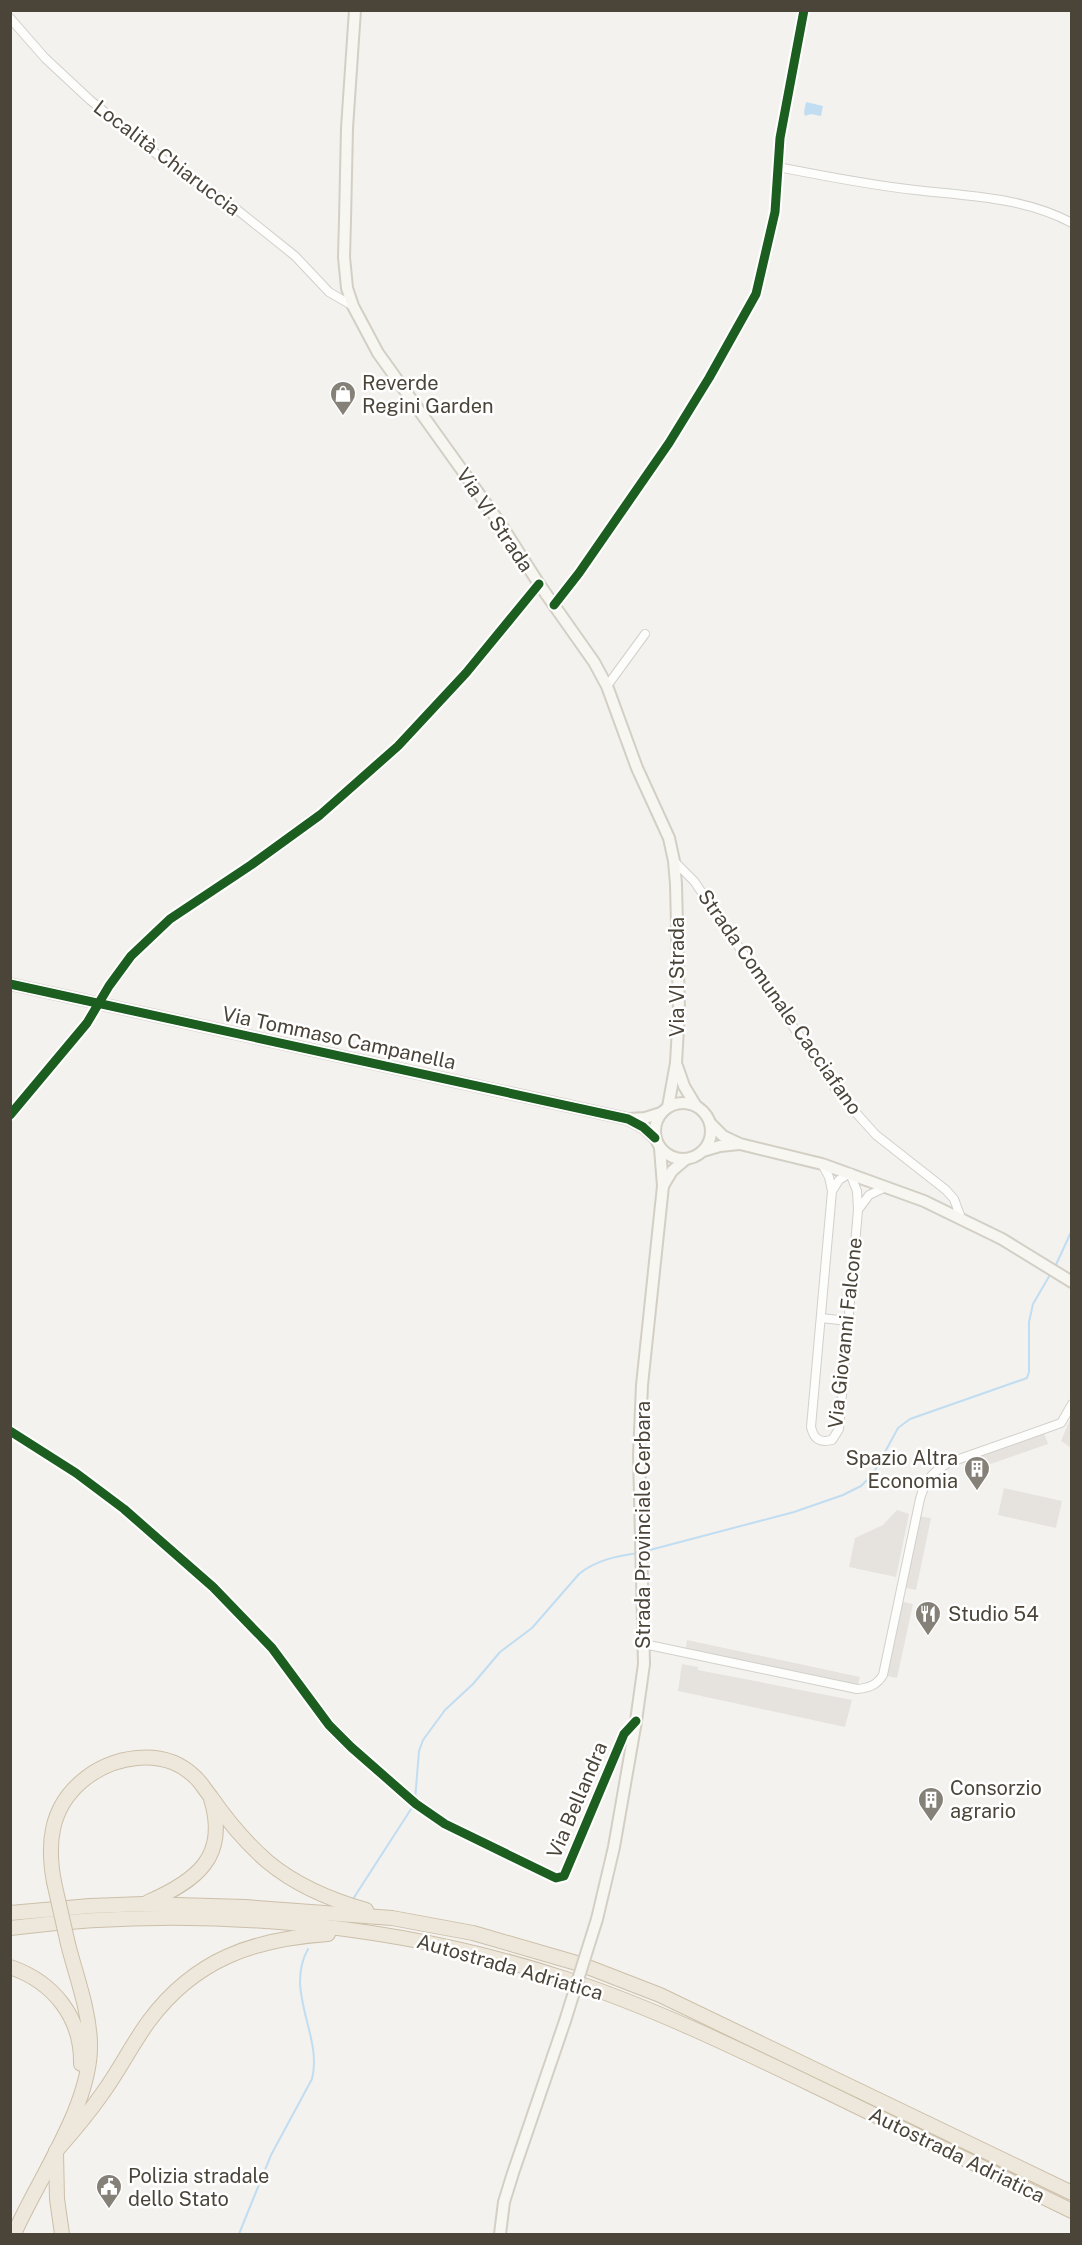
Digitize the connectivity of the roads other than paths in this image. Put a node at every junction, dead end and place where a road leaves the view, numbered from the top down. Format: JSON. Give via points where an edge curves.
{"nodes":[{"id":1,"x":355,"y":10,"type":"edge"},
{"id":2,"x":804,"y":10,"type":"edge"},
{"id":3,"x":10,"y":18,"type":"edge"},
{"id":4,"x":778,"y":167,"type":"junction"},
{"id":5,"x":1071,"y":223,"type":"edge"},
{"id":6,"x":347,"y":288,"type":"junction"},
{"id":7,"x":329,"y":292,"type":"junction"},
{"id":8,"x":353,"y":306,"type":"junction"},
{"id":9,"x":539,"y":584,"type":"junction"},
{"id":10,"x":554,"y":605,"type":"junction"},
{"id":11,"x":645,"y":634,"type":"dead end"},
{"id":12,"x":607,"y":686,"type":"junction"},
{"id":13,"x":674,"y":861,"type":"junction"},
{"id":14,"x":10,"y":984,"type":"edge"},
{"id":15,"x":99,"y":1004,"type":"junction"},
{"id":16,"x":676,"y":1063,"type":"junction"},
{"id":17,"x":696,"y":1106,"type":"junction"},
{"id":18,"x":664,"y":1110,"type":"junction"},
{"id":19,"x":10,"y":1115,"type":"edge"},
{"id":20,"x":628,"y":1119,"type":"junction"},
{"id":21,"x":710,"y":1123,"type":"junction"},
{"id":22,"x":657,"y":1143,"type":"junction"},
{"id":23,"x":740,"y":1144,"type":"junction"},
{"id":24,"x":703,"y":1151,"type":"junction"},
{"id":25,"x":687,"y":1159,"type":"junction"},
{"id":26,"x":822,"y":1164,"type":"junction"},
{"id":27,"x":850,"y":1173,"type":"junction"},
{"id":28,"x":663,"y":1186,"type":"junction"},
{"id":29,"x":886,"y":1186,"type":"junction"},
{"id":30,"x":832,"y":1191,"type":"junction"},
{"id":31,"x":858,"y":1209,"type":"junction"},
{"id":32,"x":961,"y":1218,"type":"junction"},
{"id":33,"x":1067,"y":1279,"type":"edge"},
{"id":34,"x":821,"y":1318,"type":"junction"},
{"id":35,"x":848,"y":1321,"type":"junction"},
{"id":36,"x":1071,"y":1404,"type":"edge"},
{"id":37,"x":10,"y":1431,"type":"edge"},
{"id":38,"x":644,"y":1644,"type":"junction"},
{"id":39,"x":636,"y":1721,"type":"junction"},
{"id":40,"x":211,"y":1797,"type":"junction"},
{"id":41,"x":143,"y":1904,"type":"junction"},
{"id":42,"x":10,"y":1913,"type":"edge"},
{"id":43,"x":392,"y":1918,"type":"junction"},
{"id":44,"x":10,"y":1928,"type":"edge"},
{"id":45,"x":363,"y":1931,"type":"junction"},
{"id":46,"x":10,"y":1967,"type":"edge"},
{"id":47,"x":56,"y":2151,"type":"junction"},
{"id":48,"x":1071,"y":2193,"type":"edge"},
{"id":49,"x":1071,"y":2211,"type":"edge"},
{"id":50,"x":14,"y":2235,"type":"edge"},
{"id":51,"x":62,"y":2235,"type":"edge"},
{"id":52,"x":500,"y":2235,"type":"edge"}],
"edges":[{"from":1,"to":6,"type":"main road","name":"Via VI Strada","via":[[347,128]]},
{"from":2,"to":4,"type":"street"},
{"from":3,"to":7,"type":"street","name":"Località Chiaruccia","via":[[90,100],[165,161],[295,256]]},
{"from":4,"to":5,"type":"street","via":[[867,184],[1028,204]]},
{"from":4,"to":10,"type":"street","via":[[775,212],[756,294],[669,443]]},
{"from":6,"to":7,"type":"street"},
{"from":6,"to":8,"type":"main road","name":"Via VI Strada"},
{"from":7,"to":8,"type":"street","name":"Località Chiaruccia"},
{"from":8,"to":9,"type":"main road","name":"Via VI Strada","via":[[378,353]]},
{"from":9,"to":10,"type":"main road","name":"Via VI Strada"},
{"from":9,"to":15,"type":"street","via":[[466,673],[398,746],[320,815],[170,919],[131,956]]},
{"from":10,"to":12,"type":"main road","name":"Via VI Strada"},
{"from":11,"to":12,"type":"street"},
{"from":12,"to":13,"type":"main road","name":"Via VI Strada","via":[[669,838]]},
{"from":13,"to":16,"type":"main road","name":"Via VI Strada","via":[[679,1010]]},
{"from":13,"to":32,"type":"street","name":"Strada Comunale Cacciafano","via":[[694,881],[839,1094],[876,1135],[946,1190]]},
{"from":14,"to":15,"type":"main road","name":"Via Tommaso Campanella"},
{"from":15,"to":19,"type":"street"},
{"from":15,"to":20,"type":"main road","name":"Via Tommaso Campanella"},
{"from":16,"to":17,"type":"main road","name":"Via VI Strada"},
{"from":16,"to":18,"type":"main road","name":"Via VI Strada"},
{"from":17,"to":18,"type":"main road","via":[[682,1103]]},
{"from":17,"to":21,"type":"main road"},
{"from":18,"to":20,"type":"main road","name":"Via Tommaso Campanella","via":[[645,1118]]},
{"from":18,"to":22,"type":"main road","name":"Strada Provinciale Cerbara","via":[[655,1125]]},
{"from":20,"to":22,"type":"main road","name":"Via Tommaso Campanella","via":[[643,1126]]},
{"from":21,"to":23,"type":"main road","via":[[723,1136]]},
{"from":21,"to":24,"type":"main road","via":[[710,1137]]},
{"from":22,"to":25,"type":"main road","via":[[668,1155]]},
{"from":22,"to":28,"type":"main road","name":"Strada Provinciale Cerbara"},
{"from":23,"to":24,"type":"main road"},
{"from":23,"to":26,"type":"main road"},
{"from":24,"to":25,"type":"main road"},
{"from":25,"to":28,"type":"main road","via":[[672,1171]]},
{"from":26,"to":27,"type":"main road"},
{"from":26,"to":30,"type":"street","name":"Via Giovanni Falcone"},
{"from":27,"to":29,"type":"main road"},
{"from":27,"to":30,"type":"street"},
{"from":27,"to":31,"type":"street","name":"Via Giovanni Falcone"},
{"from":28,"to":38,"type":"main road","name":"Strada Provinciale Cerbara","via":[[640,1419]]},
{"from":29,"to":31,"type":"street","name":"Via Giovanni Falcone","via":[[869,1195]]},
{"from":29,"to":32,"type":"main road"},
{"from":30,"to":34,"type":"street","name":"Via Giovanni Falcone"},
{"from":31,"to":35,"type":"street","name":"Via Giovanni Falcone"},
{"from":32,"to":33,"type":"main road"},
{"from":34,"to":35,"type":"street"},
{"from":34,"to":35,"type":"street","name":"Via Giovanni Falcone","via":[[811,1427],[813,1435],[824,1442],[837,1436],[839,1429]]},
{"from":36,"to":38,"type":"street","via":[[1061,1423],[948,1463],[933,1472],[923,1489],[884,1675],[869,1688],[857,1689]]},
{"from":37,"to":39,"type":"street","name":"Via Bellandra","via":[[124,1509],[213,1587],[272,1648],[329,1725],[414,1802],[445,1824],[556,1878],[564,1876],[624,1734]]},
{"from":38,"to":39,"type":"main road","name":"Strada Provinciale Cerbara"},
{"from":39,"to":52,"type":"main road","name":"Via Bellandra","bridge":true,"via":[[597,1919],[510,2182]]},
{"from":40,"to":41,"type":"highway","via":[[216,1833],[207,1861],[183,1885]]},
{"from":40,"to":43,"type":"highway","via":[[260,1854],[292,1880],[332,1899]]},
{"from":40,"to":47,"type":"highway","bridge":true,"via":[[192,1774],[176,1764],[141,1757],[96,1771],[74,1788],[57,1814],[50,1845],[54,1882],[86,2015],[90,2052],[82,2091]]},
{"from":41,"to":42,"type":"highway","name":"Autostrada Adriatica"},
{"from":41,"to":43,"type":"highway","name":"Autostrada Adriatica"},
{"from":43,"to":48,"type":"highway","name":"Autostrada Adriatica","via":[[517,1945],[647,1989]]},
{"from":44,"to":45,"type":"highway","name":"Autostrada Adriatica","via":[[177,1919]]},
{"from":45,"to":47,"type":"highway","via":[[262,1942],[193,1977],[152,2018],[102,2095]]},
{"from":45,"to":49,"type":"highway","name":"Autostrada Adriatica","via":[[427,1942],[528,1968],[639,2005]]},
{"from":46,"to":47,"type":"highway","via":[[38,1980],[58,1998],[70,2015],[80,2042],[79,2083]]},
{"from":47,"to":50,"type":"highway"},
{"from":47,"to":51,"type":"highway"}]}
